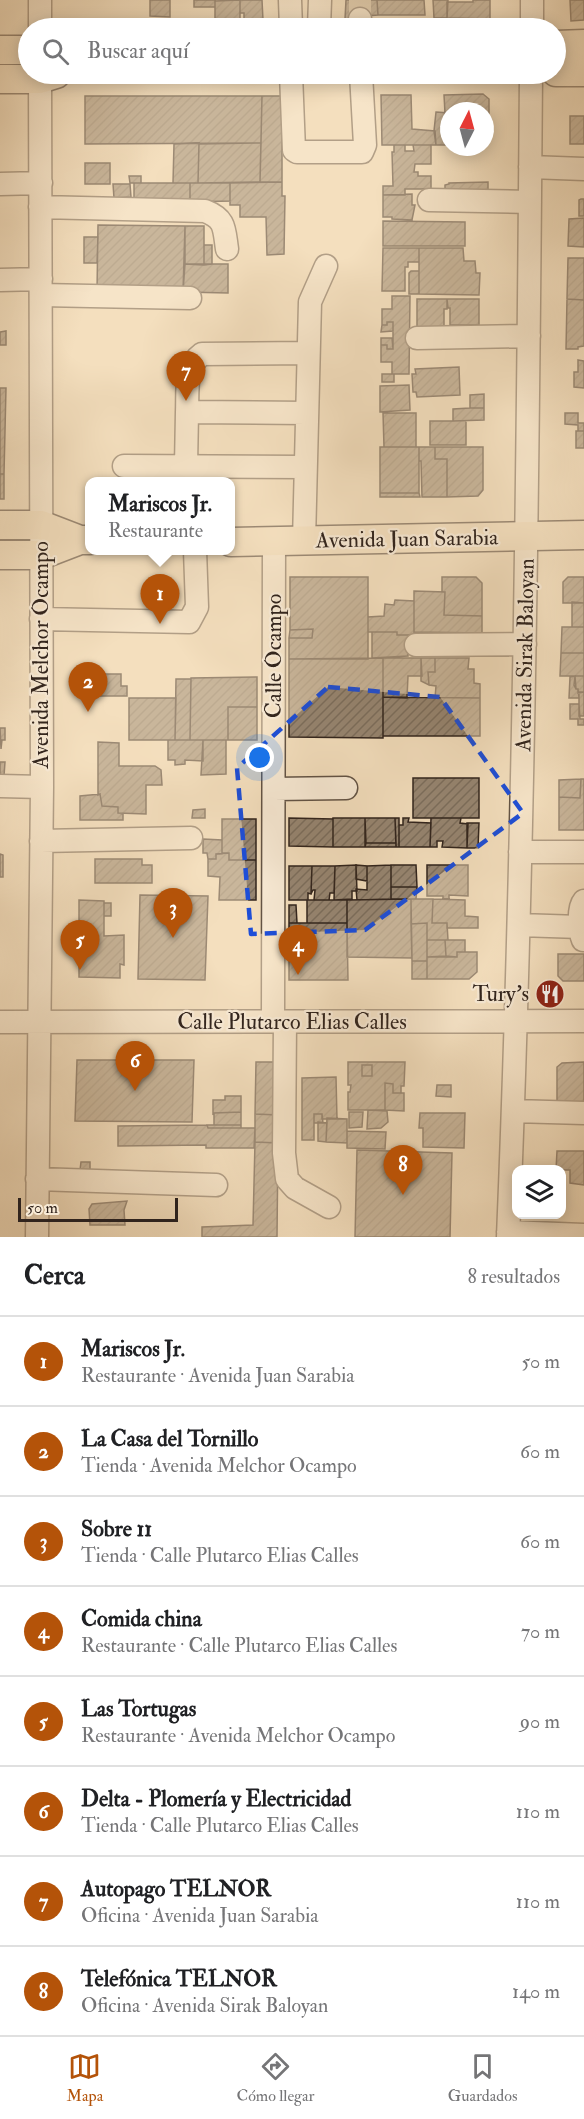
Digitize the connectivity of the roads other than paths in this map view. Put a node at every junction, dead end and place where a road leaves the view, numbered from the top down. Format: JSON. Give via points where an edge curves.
{"nodes":[{"id":1,"x":40,"y":0,"type":"edge"},
{"id":2,"x":290,"y":0,"type":"edge"},
{"id":3,"x":320,"y":0,"type":"edge"},
{"id":4,"x":532,"y":0,"type":"edge"},
{"id":5,"x":40,"y":18,"type":"edge"},
{"id":6,"x":291,"y":18,"type":"edge"},
{"id":7,"x":319,"y":18,"type":"edge"},
{"id":8,"x":532,"y":18,"type":"edge"},
{"id":9,"x":584,"y":44,"type":"edge"},
{"id":10,"x":566,"y":45,"type":"edge"},
{"id":11,"x":0,"y":50,"type":"edge"},
{"id":12,"x":18,"y":50,"type":"edge"},
{"id":13,"x":566,"y":72,"type":"edge"},
{"id":14,"x":584,"y":72,"type":"edge"},
{"id":15,"x":18,"y":77,"type":"edge"},
{"id":16,"x":0,"y":79,"type":"edge"},
{"id":17,"x":46,"y":84,"type":"edge"},
{"id":18,"x":291,"y":84,"type":"edge"},
{"id":19,"x":362,"y":84,"type":"edge"},
{"id":20,"x":531,"y":84,"type":"edge"},
{"id":21,"x":530,"y":168,"type":"junction"},
{"id":22,"x":584,"y":169,"type":"edge"},
{"id":23,"x":40,"y":183,"type":"junction"},
{"id":24,"x":0,"y":184,"type":"edge"},
{"id":25,"x":429,"y":200,"type":"dead end"},
{"id":26,"x":530,"y":202,"type":"junction"},
{"id":27,"x":40,"y":207,"type":"junction"},
{"id":28,"x":227,"y":249,"type":"dead end"},
{"id":29,"x":326,"y":266,"type":"dead end"},
{"id":30,"x":0,"y":280,"type":"edge"},
{"id":31,"x":41,"y":287,"type":"junction"},
{"id":32,"x":190,"y":298,"type":"dead end"},
{"id":33,"x":529,"y":336,"type":"junction"},
{"id":34,"x":417,"y":338,"type":"dead end"},
{"id":35,"x":308,"y":353,"type":"junction"},
{"id":36,"x":187,"y":412,"type":"junction"},
{"id":37,"x":306,"y":413,"type":"junction"},
{"id":38,"x":124,"y":466,"type":"dead end"},
{"id":39,"x":186,"y":466,"type":"junction"},
{"id":40,"x":304,"y":467,"type":"junction"},
{"id":41,"x":171,"y":477,"type":"edge"},
{"id":42,"x":0,"y":525,"type":"edge"},
{"id":43,"x":41,"y":525,"type":"junction"},
{"id":44,"x":584,"y":535,"type":"edge"},
{"id":45,"x":528,"y":537,"type":"junction"},
{"id":46,"x":85,"y":540,"type":"edge"},
{"id":47,"x":304,"y":541,"type":"junction"},
{"id":48,"x":235,"y":542,"type":"edge"},
{"id":49,"x":274,"y":542,"type":"junction"},
{"id":50,"x":0,"y":555,"type":"edge"},
{"id":51,"x":41,"y":555,"type":"junction"},
{"id":52,"x":195,"y":555,"type":"edge"},
{"id":53,"x":41,"y":619,"type":"junction"},
{"id":54,"x":525,"y":644,"type":"junction"},
{"id":55,"x":416,"y":645,"type":"dead end"},
{"id":56,"x":0,"y":786,"type":"edge"},
{"id":57,"x":42,"y":787,"type":"junction"},
{"id":58,"x":346,"y":788,"type":"dead end"},
{"id":59,"x":274,"y":789,"type":"junction"},
{"id":60,"x":191,"y":838,"type":"dead end"},
{"id":61,"x":41,"y":841,"type":"junction"},
{"id":62,"x":520,"y":852,"type":"junction"},
{"id":63,"x":584,"y":852,"type":"edge"},
{"id":64,"x":584,"y":901,"type":"edge"},
{"id":65,"x":519,"y":925,"type":"junction"},
{"id":66,"x":582,"y":934,"type":"edge"},
{"id":67,"x":0,"y":1022,"type":"edge"},
{"id":68,"x":38,"y":1022,"type":"junction"},
{"id":69,"x":279,"y":1022,"type":"junction"},
{"id":70,"x":516,"y":1022,"type":"junction"},
{"id":71,"x":584,"y":1022,"type":"edge"},
{"id":72,"x":513,"y":1111,"type":"junction"},
{"id":73,"x":584,"y":1113,"type":"edge"},
{"id":74,"x":37,"y":1179,"type":"junction"},
{"id":75,"x":216,"y":1185,"type":"dead end"},
{"id":76,"x":329,"y":1207,"type":"dead end"},
{"id":77,"x":508,"y":1235,"type":"edge"},
{"id":78,"x":584,"y":1235,"type":"edge"},
{"id":79,"x":37,"y":1237,"type":"edge"}],
"edges":[{"from":1,"to":5,"type":"street"},
{"from":2,"to":6,"type":"street"},
{"from":3,"to":7,"type":"street"},
{"from":4,"to":8,"type":"street"},
{"from":9,"to":10,"type":"main road"},
{"from":11,"to":12,"type":"main road"},
{"from":13,"to":14,"type":"main road"},
{"from":15,"to":16,"type":"main road"},
{"from":17,"to":23,"type":"street","name":"Avenida Melchor Ocampo"},
{"from":18,"to":19,"type":"street","via":[[294,150],[362,152],[365,146]]},
{"from":20,"to":21,"type":"street","name":"Avenida Sirak Baloyan"},
{"from":21,"to":22,"type":"street"},
{"from":21,"to":26,"type":"street","name":"Avenida Sirak Baloyan"},
{"from":23,"to":24,"type":"street"},
{"from":23,"to":27,"type":"street","name":"Avenida Melchor Ocampo"},
{"from":25,"to":26,"type":"street"},
{"from":26,"to":33,"type":"street","name":"Avenida Sirak Baloyan"},
{"from":27,"to":28,"type":"street","via":[[206,211],[223,223]]},
{"from":27,"to":31,"type":"street","name":"Avenida Melchor Ocampo"},
{"from":29,"to":35,"type":"street","via":[[310,302]]},
{"from":30,"to":31,"type":"street"},
{"from":31,"to":32,"type":"street"},
{"from":31,"to":43,"type":"street","name":"Avenida Melchor Ocampo"},
{"from":33,"to":34,"type":"street"},
{"from":33,"to":45,"type":"street","name":"Avenida Sirak Baloyan"},
{"from":35,"to":36,"type":"street","via":[[202,354],[190,368]]},
{"from":35,"to":37,"type":"street"},
{"from":36,"to":37,"type":"street"},
{"from":36,"to":39,"type":"street"},
{"from":37,"to":40,"type":"street"},
{"from":38,"to":39,"type":"street"},
{"from":39,"to":40,"type":"street"},
{"from":39,"to":41,"type":"street"},
{"from":40,"to":47,"type":"street"},
{"from":42,"to":43,"type":"main road"},
{"from":43,"to":46,"type":"main road"},
{"from":43,"to":51,"type":"street","name":"Avenida Melchor Ocampo"},
{"from":44,"to":45,"type":"main road","name":"Avenida Juan Sarabia"},
{"from":45,"to":47,"type":"main road","name":"Avenida Juan Sarabia"},
{"from":45,"to":54,"type":"street","name":"Avenida Sirak Baloyan"},
{"from":46,"to":51,"type":"main road"},
{"from":47,"to":49,"type":"main road","name":"Avenida Juan Sarabia"},
{"from":48,"to":49,"type":"main road","name":"Avenida Juan Sarabia"},
{"from":49,"to":59,"type":"street","name":"Calle Ocampo"},
{"from":50,"to":51,"type":"main road"},
{"from":51,"to":53,"type":"street","name":"Avenida Melchor Ocampo"},
{"from":52,"to":53,"type":"street","via":[[197,607],[189,621]]},
{"from":53,"to":57,"type":"street","name":"Avenida Melchor Ocampo"},
{"from":54,"to":55,"type":"street"},
{"from":54,"to":62,"type":"street","name":"Avenida Sirak Baloyan"},
{"from":56,"to":57,"type":"street"},
{"from":57,"to":61,"type":"street","name":"Avenida Melchor Ocampo"},
{"from":58,"to":59,"type":"street"},
{"from":59,"to":69,"type":"street","name":"Calle Ocampo"},
{"from":60,"to":61,"type":"street"},
{"from":61,"to":68,"type":"street","name":"Avenida Melchor Ocampo"},
{"from":62,"to":63,"type":"street"},
{"from":62,"to":65,"type":"street","name":"Avenida Sirak Baloyan"},
{"from":64,"to":66,"type":"street"},
{"from":65,"to":66,"type":"street"},
{"from":65,"to":70,"type":"street","name":"Avenida Sirak Baloyan"},
{"from":67,"to":68,"type":"street","name":"Calle Plutarco Elias Calles"},
{"from":68,"to":69,"type":"street","name":"Calle Plutarco Elias Calles"},
{"from":68,"to":74,"type":"street","name":"Avenida Melchor Ocampo"},
{"from":69,"to":70,"type":"street","name":"Calle Plutarco Elias Calles"},
{"from":69,"to":76,"type":"street","name":"Calle Ocampo","via":[[287,1179],[295,1188]]},
{"from":70,"to":71,"type":"street","name":"Calle Plutarco Elias Calles"},
{"from":70,"to":72,"type":"street","name":"Avenida Sirak Baloyan"},
{"from":72,"to":73,"type":"street"},
{"from":72,"to":77,"type":"street","name":"Avenida Sirak Baloyan"},
{"from":74,"to":75,"type":"street"},
{"from":74,"to":79,"type":"street","name":"Avenida Melchor Ocampo"},
{"from":77,"to":78,"type":"street"}]}
